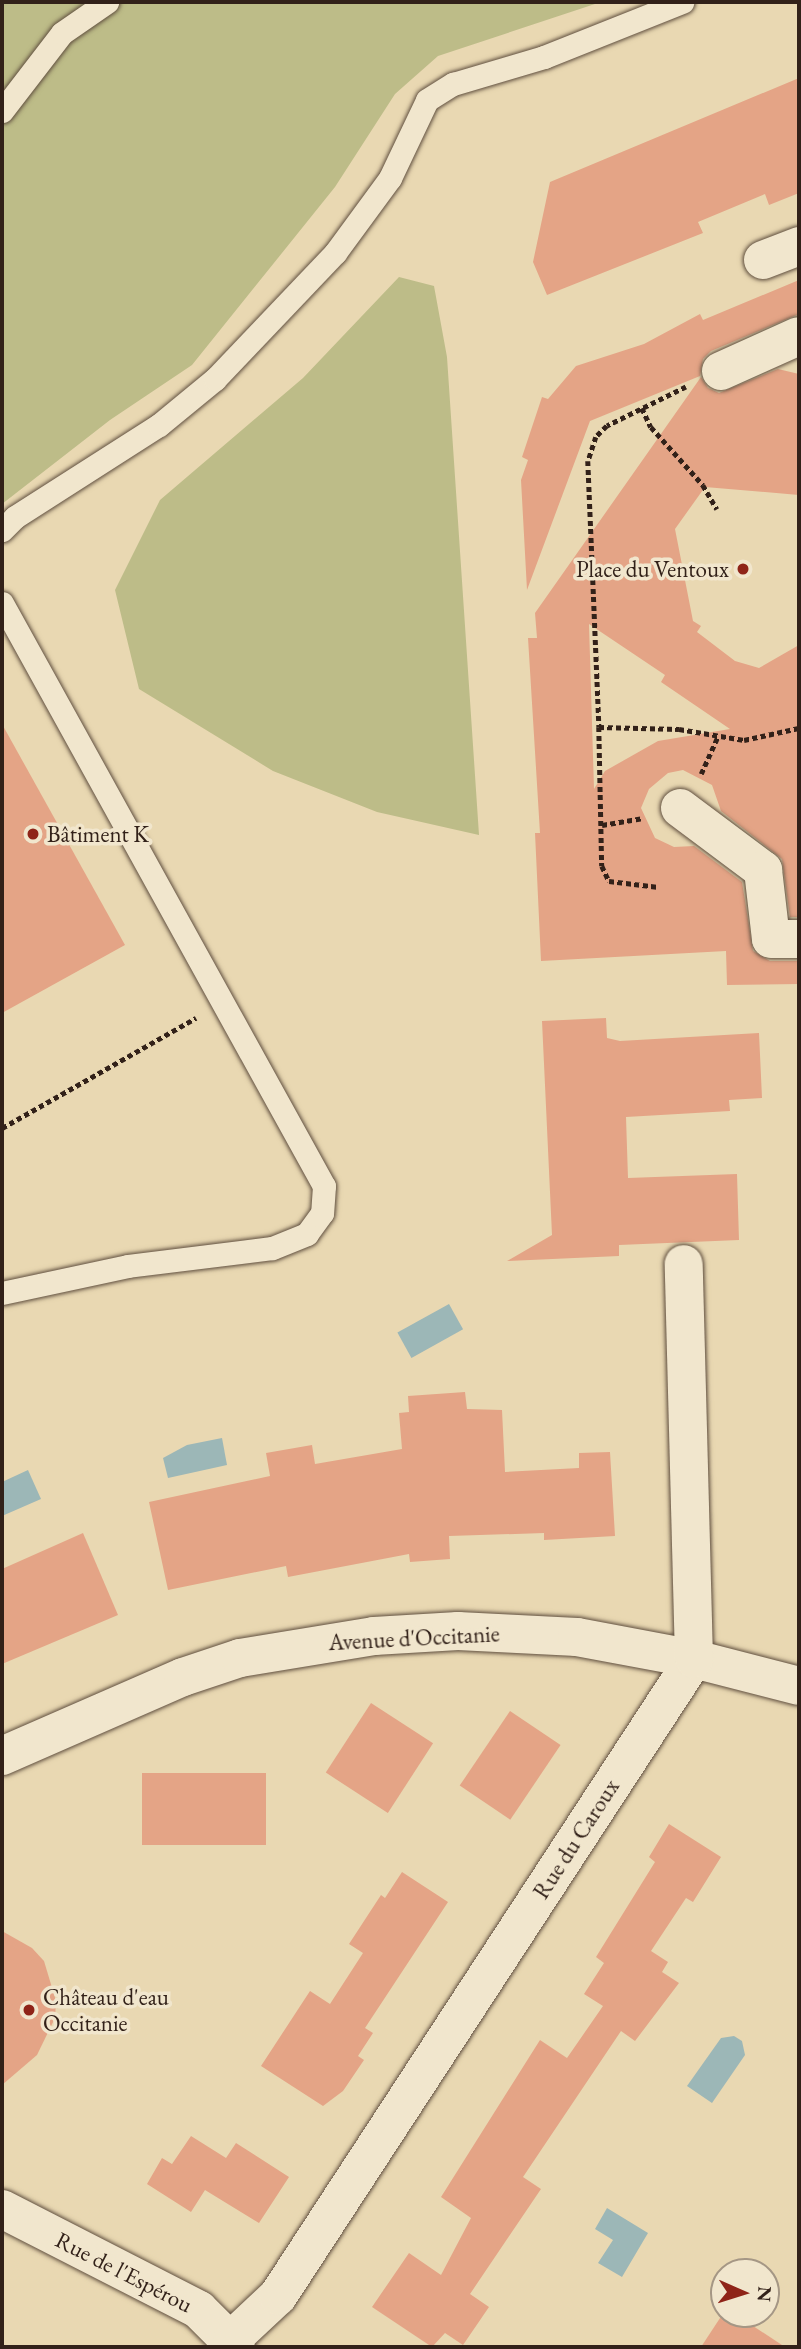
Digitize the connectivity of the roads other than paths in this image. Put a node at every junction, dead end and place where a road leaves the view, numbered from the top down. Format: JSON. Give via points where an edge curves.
{"nodes":[{"id":1,"x":107,"y":2,"type":"edge"},
{"id":2,"x":682,"y":2,"type":"edge"},
{"id":3,"x":2,"y":111,"type":"edge"},
{"id":4,"x":799,"y":246,"type":"edge"},
{"id":5,"x":764,"y":260,"type":"dead end"},
{"id":6,"x":799,"y":336,"type":"edge"},
{"id":7,"x":721,"y":371,"type":"road end"},
{"id":8,"x":2,"y":530,"type":"edge"},
{"id":9,"x":2,"y":603,"type":"edge"},
{"id":10,"x":676,"y":802,"type":"road end"},
{"id":11,"x":799,"y":939,"type":"edge"},
{"id":12,"x":684,"y":1265,"type":"dead end"},
{"id":13,"x":2,"y":1293,"type":"edge"},
{"id":14,"x":694,"y":1659,"type":"junction"},
{"id":15,"x":799,"y":1686,"type":"edge"},
{"id":16,"x":2,"y":1756,"type":"edge"},
{"id":17,"x":2,"y":2209,"type":"edge"},
{"id":18,"x":234,"y":2343,"type":"edge"}],
"edges":[{"from":1,"to":3,"type":"lane","via":[[62,33]]},
{"from":2,"to":8,"type":"lane","via":[[544,57],[453,84],[427,100],[390,178],[335,253],[215,379],[159,425],[15,517]]},
{"from":4,"to":5,"type":"street"},
{"from":6,"to":7,"type":"street"},
{"from":9,"to":13,"type":"lane","via":[[324,1186],[322,1213],[307,1234],[272,1248],[128,1266]]},
{"from":10,"to":11,"type":"street","via":[[763,870],[771,939]]},
{"from":12,"to":14,"type":"street"},
{"from":14,"to":15,"type":"street","name":"Avenue d'Occitanie"},
{"from":14,"to":16,"type":"street","name":"Avenue d'Occitanie","via":[[576,1637],[458,1631],[309,1644],[240,1658],[183,1677]]},
{"from":14,"to":18,"type":"street","name":"Rue du Caroux","via":[[278,2296]]},
{"from":17,"to":18,"type":"street","name":"Rue de l'Espérou","via":[[199,2309]]}]}
